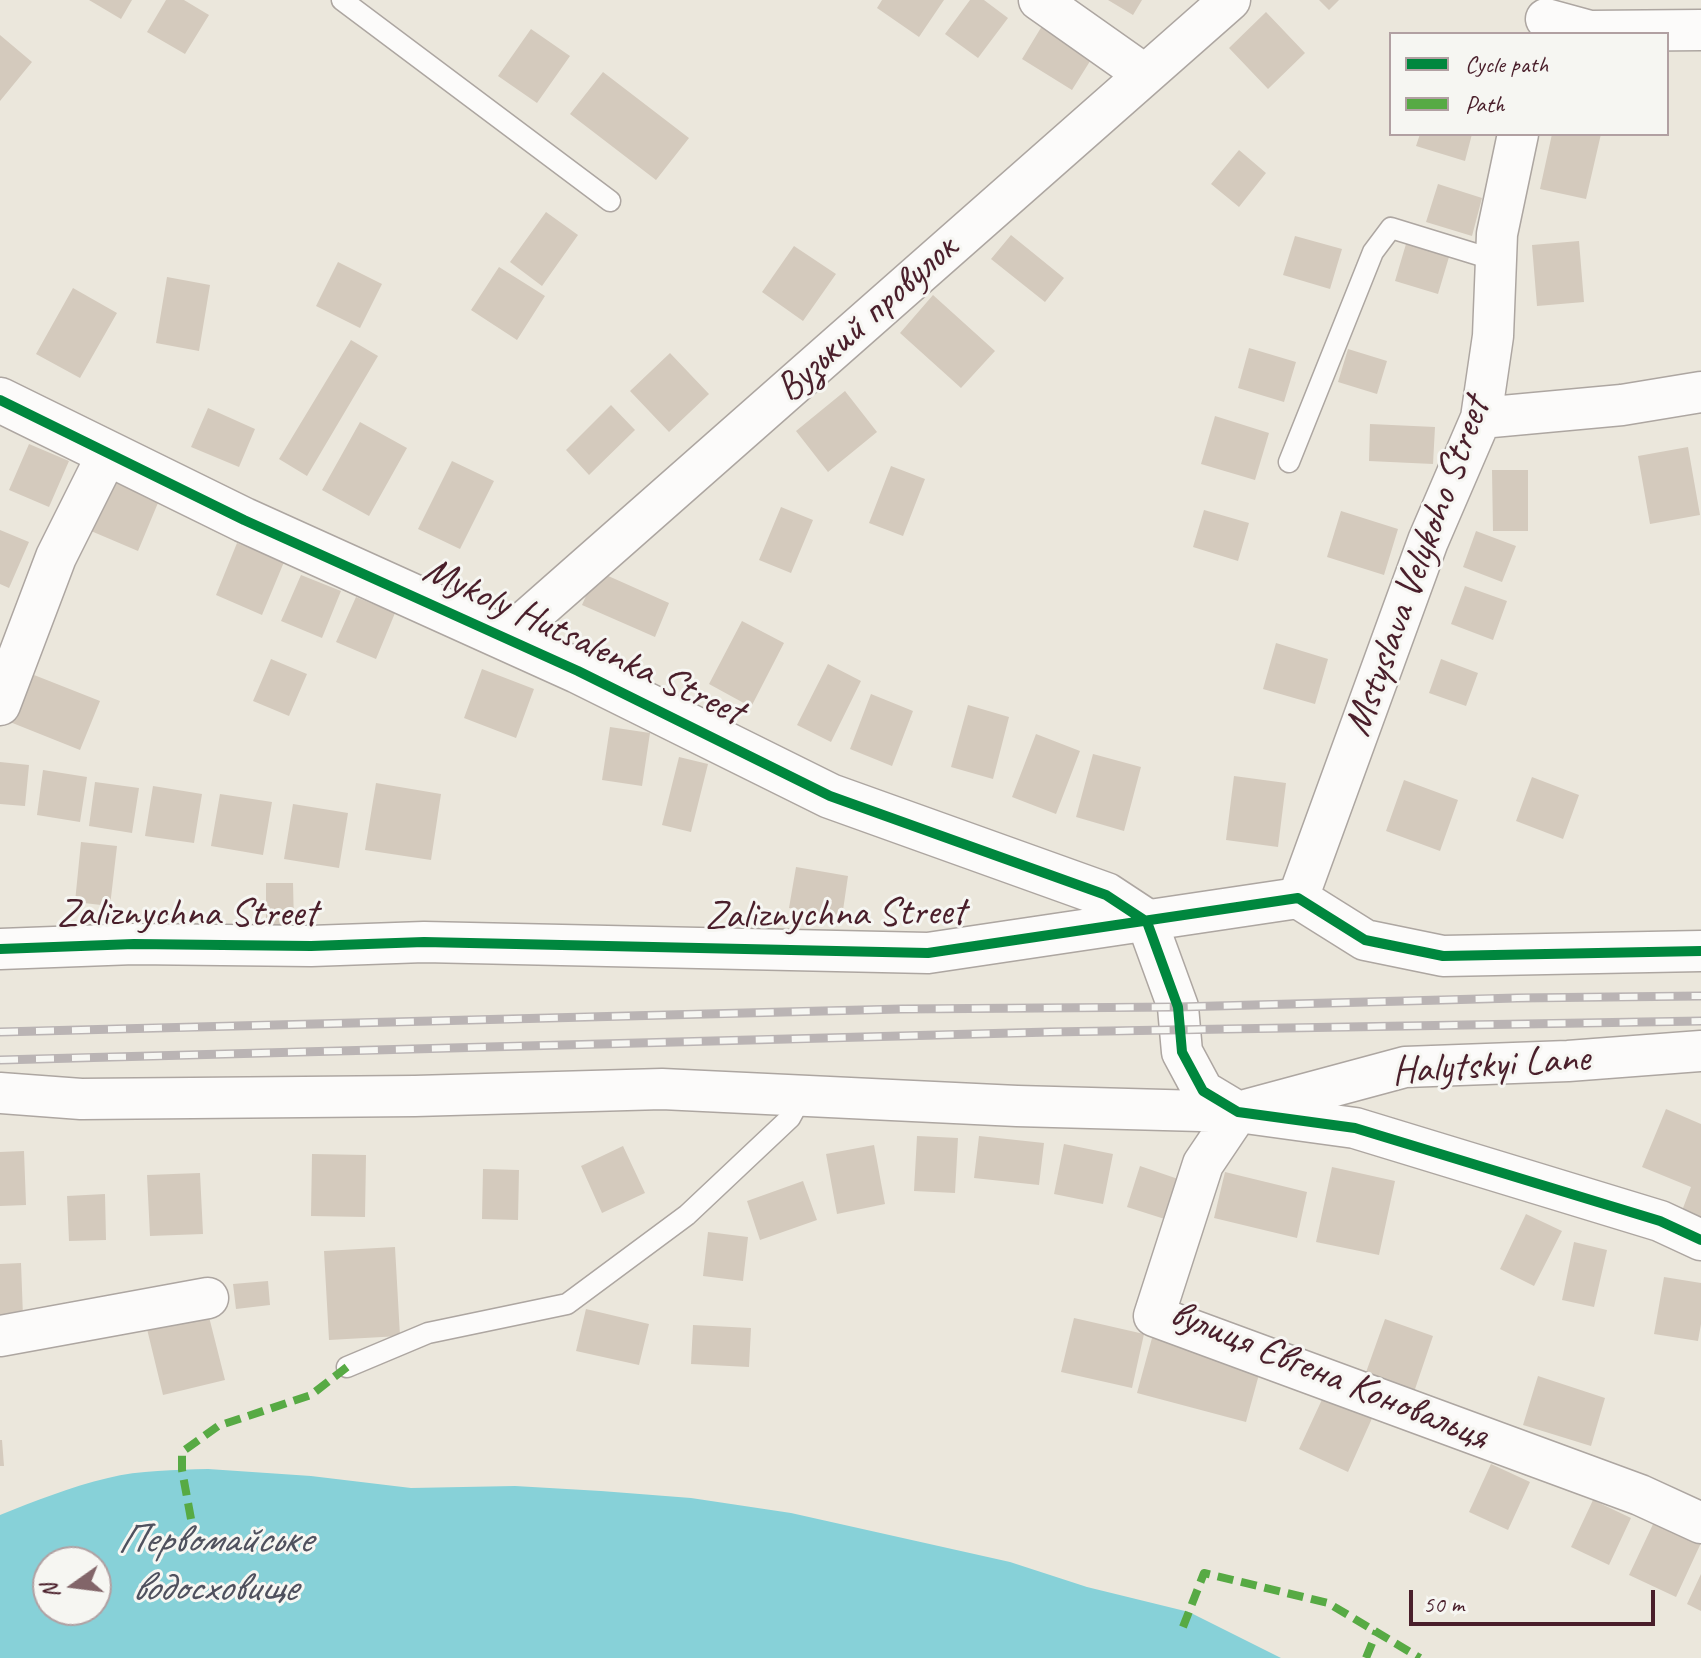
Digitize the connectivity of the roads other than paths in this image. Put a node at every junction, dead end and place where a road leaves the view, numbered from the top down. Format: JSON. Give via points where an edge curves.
{"nodes":[{"id":1,"x":342,"y":0,"type":"edge"},
{"id":2,"x":1039,"y":0,"type":"edge"},
{"id":3,"x":1230,"y":0,"type":"edge"},
{"id":4,"x":366,"y":7,"type":"edge"},
{"id":5,"x":1547,"y":18,"type":"edge"},
{"id":6,"x":1701,"y":30,"type":"edge"},
{"id":7,"x":1144,"y":74,"type":"junction"},
{"id":8,"x":1518,"y":136,"type":"edge"},
{"id":9,"x":610,"y":201,"type":"dead end"},
{"id":10,"x":1495,"y":260,"type":"junction"},
{"id":11,"x":1701,"y":392,"type":"edge"},
{"id":12,"x":0,"y":400,"type":"edge"},
{"id":13,"x":1481,"y":418,"type":"junction"},
{"id":14,"x":108,"y":453,"type":"junction"},
{"id":15,"x":1289,"y":462,"type":"dead end"},
{"id":16,"x":506,"y":638,"type":"junction"},
{"id":17,"x":0,"y":705,"type":"edge"},
{"id":18,"x":1298,"y":898,"type":"junction"},
{"id":19,"x":1147,"y":922,"type":"junction"},
{"id":20,"x":0,"y":949,"type":"edge"},
{"id":21,"x":1701,"y":951,"type":"edge"},
{"id":22,"x":1701,"y":1051,"type":"edge"},
{"id":23,"x":0,"y":1093,"type":"edge"},
{"id":24,"x":802,"y":1096,"type":"junction"},
{"id":25,"x":1238,"y":1112,"type":"junction"},
{"id":26,"x":1701,"y":1240,"type":"edge"},
{"id":27,"x":208,"y":1298,"type":"dead end"},
{"id":28,"x":0,"y":1336,"type":"edge"},
{"id":29,"x":347,"y":1367,"type":"dead end"},
{"id":30,"x":1701,"y":1523,"type":"edge"}],
"edges":[{"from":1,"to":4,"type":"lane"},
{"from":2,"to":7,"type":"street"},
{"from":3,"to":7,"type":"street","name":"Вузький провулок"},
{"from":4,"to":9,"type":"lane"},
{"from":5,"to":6,"type":"street","via":[[1590,31]]},
{"from":7,"to":16,"type":"street","name":"Вузький провулок"},
{"from":8,"to":10,"type":"street","name":"Mstyslava Velykoho Street"},
{"from":10,"to":13,"type":"street","name":"Mstyslava Velykoho Street","via":[[1493,336]]},
{"from":10,"to":15,"type":"lane","via":[[1391,228],[1373,252]]},
{"from":11,"to":13,"type":"street"},
{"from":12,"to":14,"type":"street","name":"Mykoly Hutsalenka Street"},
{"from":13,"to":18,"type":"street","name":"Mstyslava Velykoho Street","via":[[1428,541]]},
{"from":14,"to":16,"type":"street","name":"Mykoly Hutsalenka Street"},
{"from":14,"to":17,"type":"street","via":[[56,557]]},
{"from":16,"to":19,"type":"street","name":"Mykoly Hutsalenka Street","via":[[830,796],[1106,895]]},
{"from":18,"to":19,"type":"street","name":"Zaliznychna Street"},
{"from":18,"to":21,"type":"street","via":[[1365,940],[1443,956]]},
{"from":19,"to":20,"type":"street","name":"Zaliznychna Street","via":[[928,953],[424,942]]},
{"from":19,"to":25,"type":"street","via":[[1178,1007],[1182,1052],[1203,1091]]},
{"from":22,"to":25,"type":"street","name":"Halytskyi Lane","via":[[1405,1067]]},
{"from":23,"to":24,"type":"street","via":[[81,1099],[662,1089]]},
{"from":24,"to":25,"type":"street"},
{"from":24,"to":29,"type":"lane","via":[[790,1118],[687,1215],[567,1304],[428,1333]]},
{"from":25,"to":26,"type":"street","via":[[1355,1128],[1660,1221]]},
{"from":25,"to":30,"type":"street","name":"вулиця Євгена Коновальця","via":[[1203,1164],[1154,1316],[1640,1495]]},
{"from":27,"to":28,"type":"street"}]}
